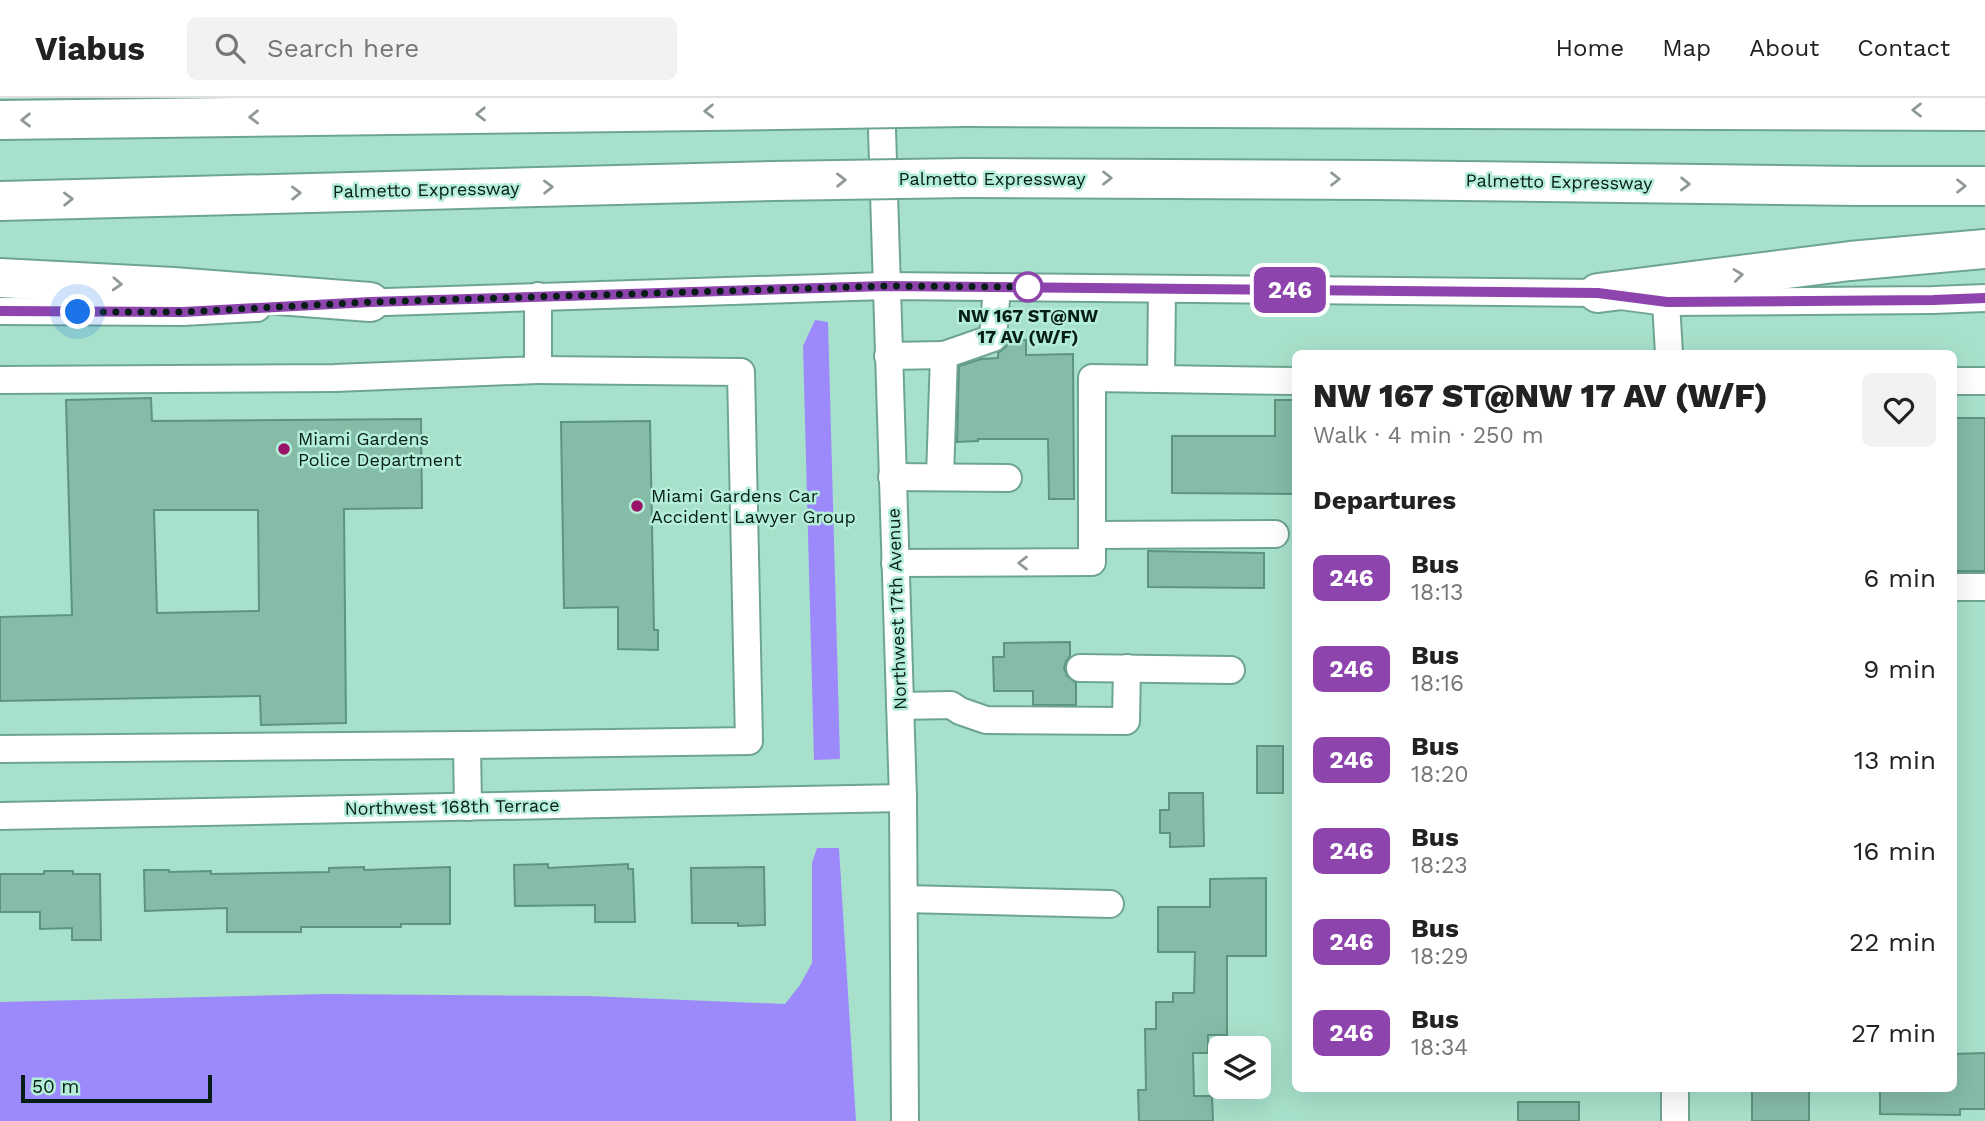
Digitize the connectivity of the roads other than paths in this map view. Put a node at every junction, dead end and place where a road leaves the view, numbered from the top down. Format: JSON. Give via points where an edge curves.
{"nodes":[{"id":1,"x":881,"y":98,"type":"edge"},
{"id":2,"x":1985,"y":111,"type":"edge"},
{"id":3,"x":0,"y":120,"type":"edge"},
{"id":4,"x":1985,"y":186,"type":"edge"},
{"id":5,"x":0,"y":201,"type":"edge"},
{"id":6,"x":1985,"y":250,"type":"edge"},
{"id":7,"x":0,"y":278,"type":"edge"},
{"id":8,"x":886,"y":286,"type":"junction"},
{"id":9,"x":997,"y":287,"type":"junction"},
{"id":10,"x":1162,"y":289,"type":"junction"},
{"id":11,"x":1598,"y":293,"type":"junction"},
{"id":12,"x":538,"y":296,"type":"junction"},
{"id":13,"x":1985,"y":298,"type":"edge"},
{"id":14,"x":370,"y":302,"type":"junction"},
{"id":15,"x":1667,"y":302,"type":"junction"},
{"id":16,"x":0,"y":311,"type":"edge"},
{"id":17,"x":1669,"y":350,"type":"edge"},
{"id":18,"x":944,"y":355,"type":"junction"},
{"id":19,"x":888,"y":356,"type":"junction"},
{"id":20,"x":538,"y":370,"type":"junction"},
{"id":21,"x":1161,"y":379,"type":"junction"},
{"id":22,"x":0,"y":380,"type":"edge"},
{"id":23,"x":1292,"y":381,"type":"edge"},
{"id":24,"x":1957,"y":381,"type":"edge"},
{"id":25,"x":1985,"y":381,"type":"edge"},
{"id":26,"x":892,"y":477,"type":"junction"},
{"id":27,"x":940,"y":477,"type":"junction"},
{"id":28,"x":1008,"y":478,"type":"dead end"},
{"id":29,"x":1275,"y":534,"type":"dead end"},
{"id":30,"x":1092,"y":535,"type":"junction"},
{"id":31,"x":895,"y":563,"type":"junction"},
{"id":32,"x":1957,"y":587,"type":"edge"},
{"id":33,"x":1985,"y":587,"type":"edge"},
{"id":34,"x":1080,"y":668,"type":"dead end"},
{"id":35,"x":1127,"y":668,"type":"junction"},
{"id":36,"x":1231,"y":670,"type":"dead end"},
{"id":37,"x":900,"y":706,"type":"junction"},
{"id":38,"x":467,"y":745,"type":"junction"},
{"id":39,"x":0,"y":749,"type":"edge"},
{"id":40,"x":903,"y":798,"type":"junction"},
{"id":41,"x":468,"y":807,"type":"junction"},
{"id":42,"x":0,"y":816,"type":"edge"},
{"id":43,"x":904,"y":899,"type":"junction"},
{"id":44,"x":1110,"y":904,"type":"dead end"},
{"id":45,"x":1675,"y":1092,"type":"edge"},
{"id":46,"x":905,"y":1121,"type":"edge"},
{"id":47,"x":1675,"y":1121,"type":"edge"}],
"edges":[{"from":1,"to":8,"type":"street","name":"Northwest 17th Avenue"},
{"from":2,"to":3,"type":"highway","one_way":true,"bridge":true,"via":[[963,107]]},
{"from":5,"to":4,"type":"highway","name":"Palmetto Expressway","one_way":true,"bridge":true,"via":[[965,178]]},
{"from":11,"to":6,"type":"highway","one_way":true,"via":[[1850,261]]},
{"from":7,"to":14,"type":"highway","one_way":true},
{"from":8,"to":9,"type":"street"},
{"from":8,"to":12,"type":"street"},
{"from":8,"to":19,"type":"street","name":"Northwest 17th Avenue"},
{"from":9,"to":10,"type":"street"},
{"from":9,"to":18,"type":"street","via":[[993,338]]},
{"from":10,"to":11,"type":"street"},
{"from":10,"to":21,"type":"street"},
{"from":11,"to":15,"type":"street"},
{"from":12,"to":14,"type":"street"},
{"from":12,"to":20,"type":"street"},
{"from":13,"to":15,"type":"street"},
{"from":14,"to":16,"type":"street","via":[[183,312]]},
{"from":15,"to":17,"type":"street"},
{"from":18,"to":19,"type":"street"},
{"from":18,"to":27,"type":"street"},
{"from":19,"to":26,"type":"street","name":"Northwest 17th Avenue"},
{"from":20,"to":22,"type":"street","via":[[335,378]]},
{"from":20,"to":38,"type":"street","via":[[741,372],[748,741]]},
{"from":21,"to":23,"type":"street"},
{"from":21,"to":30,"type":"street","via":[[1092,379]]},
{"from":24,"to":25,"type":"street"},
{"from":26,"to":27,"type":"street"},
{"from":26,"to":31,"type":"street","name":"Northwest 17th Avenue"},
{"from":27,"to":28,"type":"street"},
{"from":29,"to":30,"type":"street"},
{"from":30,"to":31,"type":"street","one_way":true,"via":[[1092,562]]},
{"from":31,"to":37,"type":"street","name":"Northwest 17th Avenue"},
{"from":32,"to":33,"type":"street"},
{"from":34,"to":35,"type":"street"},
{"from":35,"to":36,"type":"street"},
{"from":35,"to":37,"type":"street","via":[[1126,721],[986,720],[951,705]]},
{"from":37,"to":40,"type":"street","name":"Northwest 17th Avenue"},
{"from":38,"to":39,"type":"street"},
{"from":38,"to":41,"type":"street"},
{"from":40,"to":41,"type":"street","name":"Northwest 168th Terrace"},
{"from":40,"to":43,"type":"street","name":"Northwest 17th Avenue"},
{"from":41,"to":42,"type":"street","name":"Northwest 168th Terrace"},
{"from":43,"to":44,"type":"street"},
{"from":43,"to":46,"type":"street","name":"Northwest 17th Avenue"},
{"from":45,"to":47,"type":"street"}]}
